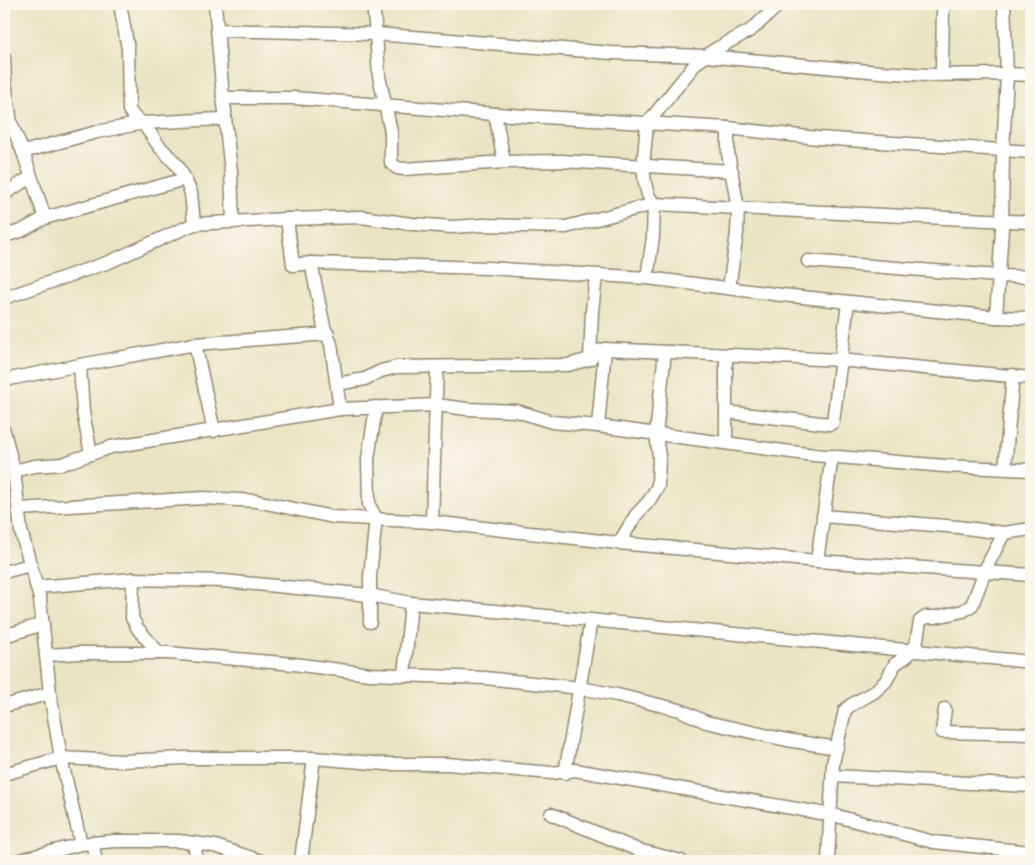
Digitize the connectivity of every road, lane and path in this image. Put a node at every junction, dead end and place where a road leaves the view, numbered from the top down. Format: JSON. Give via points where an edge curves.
{"nodes":[{"id":1,"x":120,"y":4,"type":"edge"},
{"id":2,"x":215,"y":4,"type":"edge"},
{"id":3,"x":373,"y":4,"type":"edge"},
{"id":4,"x":780,"y":4,"type":"edge"},
{"id":5,"x":943,"y":4,"type":"edge"},
{"id":6,"x":1004,"y":4,"type":"edge"},
{"id":7,"x":217,"y":30,"type":"junction"},
{"id":8,"x":376,"y":34,"type":"junction"},
{"id":9,"x":706,"y":56,"type":"junction"},
{"id":10,"x":4,"y":58,"type":"edge"},
{"id":11,"x":942,"y":74,"type":"junction"},
{"id":12,"x":1006,"y":74,"type":"junction"},
{"id":13,"x":1031,"y":75,"type":"edge"},
{"id":14,"x":4,"y":83,"type":"edge"},
{"id":15,"x":223,"y":98,"type":"junction"},
{"id":16,"x":385,"y":106,"type":"junction"},
{"id":17,"x":495,"y":114,"type":"junction"},
{"id":18,"x":224,"y":117,"type":"junction"},
{"id":19,"x":143,"y":123,"type":"junction"},
{"id":20,"x":8,"y":124,"type":"edge"},
{"id":21,"x":647,"y":124,"type":"junction"},
{"id":22,"x":728,"y":128,"type":"junction"},
{"id":23,"x":23,"y":152,"type":"junction"},
{"id":24,"x":1003,"y":152,"type":"junction"},
{"id":25,"x":1031,"y":152,"type":"edge"},
{"id":26,"x":504,"y":162,"type":"junction"},
{"id":27,"x":643,"y":167,"type":"junction"},
{"id":28,"x":732,"y":171,"type":"junction"},
{"id":29,"x":31,"y":177,"type":"junction"},
{"id":30,"x":185,"y":178,"type":"junction"},
{"id":31,"x":4,"y":194,"type":"edge"},
{"id":32,"x":654,"y":204,"type":"junction"},
{"id":33,"x":738,"y":208,"type":"junction"},
{"id":34,"x":45,"y":218,"type":"junction"},
{"id":35,"x":287,"y":219,"type":"junction"},
{"id":36,"x":233,"y":222,"type":"junction"},
{"id":37,"x":1003,"y":222,"type":"junction"},
{"id":38,"x":1031,"y":222,"type":"edge"},
{"id":39,"x":194,"y":224,"type":"junction"},
{"id":40,"x":4,"y":236,"type":"edge"},
{"id":41,"x":808,"y":261,"type":"dead end"},
{"id":42,"x":311,"y":263,"type":"junction"},
{"id":43,"x":596,"y":276,"type":"junction"},
{"id":44,"x":998,"y":276,"type":"junction"},
{"id":45,"x":1031,"y":277,"type":"edge"},
{"id":46,"x":647,"y":278,"type":"junction"},
{"id":47,"x":729,"y":288,"type":"junction"},
{"id":48,"x":4,"y":298,"type":"edge"},
{"id":49,"x":848,"y":302,"type":"junction"},
{"id":50,"x":996,"y":317,"type":"junction"},
{"id":51,"x":1031,"y":318,"type":"edge"},
{"id":52,"x":328,"y":334,"type":"junction"},
{"id":53,"x":195,"y":344,"type":"junction"},
{"id":54,"x":605,"y":348,"type":"junction"},
{"id":55,"x":665,"y":352,"type":"junction"},
{"id":56,"x":726,"y":355,"type":"junction"},
{"id":57,"x":590,"y":359,"type":"junction"},
{"id":58,"x":839,"y":360,"type":"junction"},
{"id":59,"x":80,"y":365,"type":"junction"},
{"id":60,"x":437,"y":367,"type":"junction"},
{"id":61,"x":1013,"y":375,"type":"junction"},
{"id":62,"x":1031,"y":378,"type":"edge"},
{"id":63,"x":4,"y":380,"type":"edge"},
{"id":64,"x":337,"y":384,"type":"junction"},
{"id":65,"x":436,"y":405,"type":"junction"},
{"id":66,"x":376,"y":407,"type":"junction"},
{"id":67,"x":340,"y":409,"type":"junction"},
{"id":68,"x":726,"y":412,"type":"junction"},
{"id":69,"x":598,"y":426,"type":"junction"},
{"id":70,"x":4,"y":431,"type":"edge"},
{"id":71,"x":214,"y":431,"type":"junction"},
{"id":72,"x":656,"y":434,"type":"junction"},
{"id":73,"x":726,"y":443,"type":"junction"},
{"id":74,"x":91,"y":454,"type":"junction"},
{"id":75,"x":832,"y":456,"type":"junction"},
{"id":76,"x":1005,"y":468,"type":"junction"},
{"id":77,"x":1031,"y":470,"type":"edge"},
{"id":78,"x":14,"y":471,"type":"junction"},
{"id":79,"x":4,"y":500,"type":"edge"},
{"id":80,"x":18,"y":503,"type":"junction"},
{"id":81,"x":824,"y":516,"type":"junction"},
{"id":82,"x":376,"y":518,"type":"junction"},
{"id":83,"x":432,"y":522,"type":"junction"},
{"id":84,"x":1031,"y":529,"type":"edge"},
{"id":85,"x":1004,"y":533,"type":"junction"},
{"id":86,"x":619,"y":542,"type":"junction"},
{"id":87,"x":817,"y":561,"type":"junction"},
{"id":88,"x":30,"y":565,"type":"junction"},
{"id":89,"x":4,"y":572,"type":"edge"},
{"id":90,"x":985,"y":572,"type":"junction"},
{"id":91,"x":1031,"y":575,"type":"edge"},
{"id":92,"x":132,"y":579,"type":"junction"},
{"id":93,"x":37,"y":587,"type":"junction"},
{"id":94,"x":369,"y":595,"type":"junction"},
{"id":95,"x":411,"y":603,"type":"junction"},
{"id":96,"x":592,"y":620,"type":"junction"},
{"id":97,"x":370,"y":622,"type":"dead end"},
{"id":98,"x":43,"y":624,"type":"junction"},
{"id":99,"x":4,"y":636,"type":"edge"},
{"id":100,"x":911,"y":651,"type":"junction"},
{"id":101,"x":159,"y":653,"type":"junction"},
{"id":102,"x":46,"y":655,"type":"junction"},
{"id":103,"x":1031,"y":662,"type":"edge"},
{"id":104,"x":404,"y":675,"type":"junction"},
{"id":105,"x":580,"y":688,"type":"junction"},
{"id":106,"x":50,"y":693,"type":"junction"},
{"id":107,"x":4,"y":706,"type":"edge"},
{"id":108,"x":945,"y":709,"type":"dead end"},
{"id":109,"x":1031,"y":734,"type":"edge"},
{"id":110,"x":837,"y":748,"type":"junction"},
{"id":111,"x":61,"y":758,"type":"junction"},
{"id":112,"x":314,"y":758,"type":"junction"},
{"id":113,"x":564,"y":772,"type":"junction"},
{"id":114,"x":4,"y":774,"type":"edge"},
{"id":115,"x":833,"y":776,"type":"junction"},
{"id":116,"x":1031,"y":786,"type":"edge"},
{"id":117,"x":551,"y":814,"type":"dead end"},
{"id":118,"x":832,"y":815,"type":"junction"},
{"id":119,"x":194,"y":842,"type":"junction"},
{"id":120,"x":86,"y":843,"type":"junction"},
{"id":121,"x":1031,"y":852,"type":"edge"},
{"id":122,"x":1016,"y":856,"type":"edge"},
{"id":123,"x":16,"y":861,"type":"edge"},
{"id":124,"x":96,"y":861,"type":"edge"},
{"id":125,"x":197,"y":861,"type":"edge"},
{"id":126,"x":262,"y":861,"type":"edge"},
{"id":127,"x":301,"y":861,"type":"edge"},
{"id":128,"x":681,"y":861,"type":"edge"},
{"id":129,"x":828,"y":861,"type":"edge"}],
"edges":[{"from":1,"to":19,"type":"street","via":[[128,49],[129,110]]},
{"from":2,"to":7,"type":"street"},
{"from":3,"to":8,"type":"street"},
{"from":4,"to":9,"type":"street","via":[[751,30]]},
{"from":5,"to":11,"type":"street"},
{"from":6,"to":12,"type":"street"},
{"from":7,"to":8,"type":"street"},
{"from":7,"to":15,"type":"street"},
{"from":8,"to":9,"type":"street","via":[[612,53]]},
{"from":8,"to":16,"type":"street"},
{"from":9,"to":11,"type":"street","via":[[880,72]]},
{"from":9,"to":21,"type":"street","via":[[687,73]]},
{"from":10,"to":14,"type":"street"},
{"from":11,"to":12,"type":"street"},
{"from":12,"to":13,"type":"street"},
{"from":12,"to":24,"type":"street"},
{"from":14,"to":20,"type":"street"},
{"from":15,"to":16,"type":"street","via":[[294,98]]},
{"from":15,"to":18,"type":"street"},
{"from":16,"to":17,"type":"street"},
{"from":16,"to":26,"type":"street","via":[[391,132],[391,163],[397,168]]},
{"from":17,"to":21,"type":"street"},
{"from":17,"to":26,"type":"street"},
{"from":18,"to":19,"type":"street"},
{"from":18,"to":36,"type":"street"},
{"from":19,"to":23,"type":"street"},
{"from":19,"to":30,"type":"street"},
{"from":20,"to":23,"type":"street"},
{"from":21,"to":22,"type":"street"},
{"from":21,"to":27,"type":"street"},
{"from":22,"to":24,"type":"street"},
{"from":22,"to":28,"type":"street"},
{"from":23,"to":29,"type":"street"},
{"from":24,"to":25,"type":"street"},
{"from":24,"to":37,"type":"street"},
{"from":26,"to":27,"type":"street"},
{"from":27,"to":28,"type":"street"},
{"from":27,"to":32,"type":"street","via":[[648,194]]},
{"from":28,"to":33,"type":"street"},
{"from":29,"to":31,"type":"street"},
{"from":29,"to":34,"type":"street"},
{"from":30,"to":34,"type":"street"},
{"from":30,"to":39,"type":"street","via":[[191,193]]},
{"from":32,"to":33,"type":"street"},
{"from":32,"to":35,"type":"street","via":[[566,226],[453,228],[361,217]]},
{"from":32,"to":46,"type":"street"},
{"from":33,"to":37,"type":"street"},
{"from":33,"to":47,"type":"street"},
{"from":34,"to":40,"type":"street"},
{"from":35,"to":36,"type":"street"},
{"from":35,"to":42,"type":"street","via":[[293,265]]},
{"from":36,"to":39,"type":"street"},
{"from":37,"to":38,"type":"street"},
{"from":37,"to":44,"type":"street"},
{"from":39,"to":48,"type":"street","via":[[109,262]]},
{"from":41,"to":44,"type":"street"},
{"from":42,"to":43,"type":"street","via":[[487,268]]},
{"from":42,"to":52,"type":"street"},
{"from":43,"to":46,"type":"street"},
{"from":43,"to":57,"type":"street"},
{"from":44,"to":45,"type":"street"},
{"from":44,"to":50,"type":"street"},
{"from":46,"to":47,"type":"street"},
{"from":47,"to":49,"type":"street"},
{"from":49,"to":50,"type":"street"},
{"from":49,"to":58,"type":"street"},
{"from":50,"to":51,"type":"street"},
{"from":52,"to":53,"type":"street"},
{"from":52,"to":64,"type":"street"},
{"from":53,"to":59,"type":"street"},
{"from":53,"to":71,"type":"street"},
{"from":54,"to":55,"type":"street"},
{"from":54,"to":57,"type":"street"},
{"from":54,"to":69,"type":"street"},
{"from":55,"to":56,"type":"street"},
{"from":55,"to":72,"type":"street"},
{"from":56,"to":58,"type":"street"},
{"from":56,"to":68,"type":"street"},
{"from":57,"to":60,"type":"street","via":[[568,365]]},
{"from":58,"to":61,"type":"street"},
{"from":58,"to":68,"type":"street","via":[[833,422],[830,424]]},
{"from":59,"to":63,"type":"street"},
{"from":59,"to":74,"type":"street","via":[[83,412]]},
{"from":60,"to":64,"type":"street","via":[[397,367],[365,379]]},
{"from":60,"to":65,"type":"street"},
{"from":61,"to":62,"type":"street"},
{"from":61,"to":76,"type":"street"},
{"from":64,"to":67,"type":"street"},
{"from":65,"to":66,"type":"street"},
{"from":65,"to":69,"type":"street","via":[[517,411],[552,422]]},
{"from":65,"to":83,"type":"street"},
{"from":66,"to":67,"type":"street"},
{"from":66,"to":82,"type":"street","via":[[368,459],[369,506]]},
{"from":67,"to":71,"type":"street"},
{"from":68,"to":73,"type":"street"},
{"from":69,"to":72,"type":"street"},
{"from":70,"to":78,"type":"street"},
{"from":71,"to":74,"type":"street","via":[[111,447]]},
{"from":72,"to":73,"type":"street"},
{"from":72,"to":86,"type":"street","via":[[658,486]]},
{"from":73,"to":75,"type":"street"},
{"from":74,"to":78,"type":"street","via":[[62,464]]},
{"from":75,"to":76,"type":"street"},
{"from":75,"to":81,"type":"street"},
{"from":76,"to":77,"type":"street"},
{"from":78,"to":80,"type":"street"},
{"from":79,"to":80,"type":"street"},
{"from":80,"to":82,"type":"street","via":[[204,498],[256,501],[333,517]]},
{"from":80,"to":88,"type":"street"},
{"from":81,"to":85,"type":"street"},
{"from":81,"to":87,"type":"street"},
{"from":82,"to":83,"type":"street"},
{"from":82,"to":94,"type":"street"},
{"from":83,"to":86,"type":"street"},
{"from":84,"to":85,"type":"street"},
{"from":85,"to":90,"type":"street"},
{"from":86,"to":87,"type":"street"},
{"from":87,"to":90,"type":"street"},
{"from":88,"to":89,"type":"street"},
{"from":88,"to":93,"type":"street"},
{"from":90,"to":91,"type":"street"},
{"from":90,"to":100,"type":"street","via":[[972,605],[963,611],[926,617],[920,622],[916,644]]},
{"from":92,"to":93,"type":"street"},
{"from":92,"to":94,"type":"street","via":[[224,581]]},
{"from":92,"to":101,"type":"street","via":[[132,618]]},
{"from":93,"to":98,"type":"street"},
{"from":94,"to":95,"type":"street"},
{"from":94,"to":97,"type":"street"},
{"from":95,"to":96,"type":"street"},
{"from":95,"to":104,"type":"street"},
{"from":96,"to":100,"type":"street"},
{"from":96,"to":105,"type":"street"},
{"from":98,"to":99,"type":"street"},
{"from":98,"to":102,"type":"street"},
{"from":100,"to":103,"type":"street"},
{"from":100,"to":110,"type":"street","via":[[895,664],[886,681],[874,692],[845,710]]},
{"from":101,"to":102,"type":"street"},
{"from":101,"to":104,"type":"street"},
{"from":102,"to":106,"type":"street"},
{"from":104,"to":105,"type":"street","via":[[485,678]]},
{"from":105,"to":110,"type":"street","via":[[680,710],[706,722]]},
{"from":105,"to":113,"type":"street"},
{"from":106,"to":107,"type":"street"},
{"from":106,"to":111,"type":"street"},
{"from":108,"to":109,"type":"street","via":[[942,732]]},
{"from":110,"to":115,"type":"street"},
{"from":111,"to":112,"type":"street","via":[[123,761]]},
{"from":111,"to":114,"type":"street"},
{"from":111,"to":120,"type":"street"},
{"from":112,"to":113,"type":"street"},
{"from":112,"to":127,"type":"street"},
{"from":113,"to":118,"type":"street","via":[[584,771]]},
{"from":115,"to":116,"type":"street"},
{"from":115,"to":118,"type":"street"},
{"from":117,"to":128,"type":"street","via":[[638,850]]},
{"from":118,"to":122,"type":"street","via":[[933,842]]},
{"from":118,"to":129,"type":"street"},
{"from":119,"to":120,"type":"street"},
{"from":119,"to":125,"type":"street"},
{"from":119,"to":126,"type":"street"},
{"from":120,"to":123,"type":"street"},
{"from":120,"to":124,"type":"street"},
{"from":121,"to":122,"type":"street"}]}
